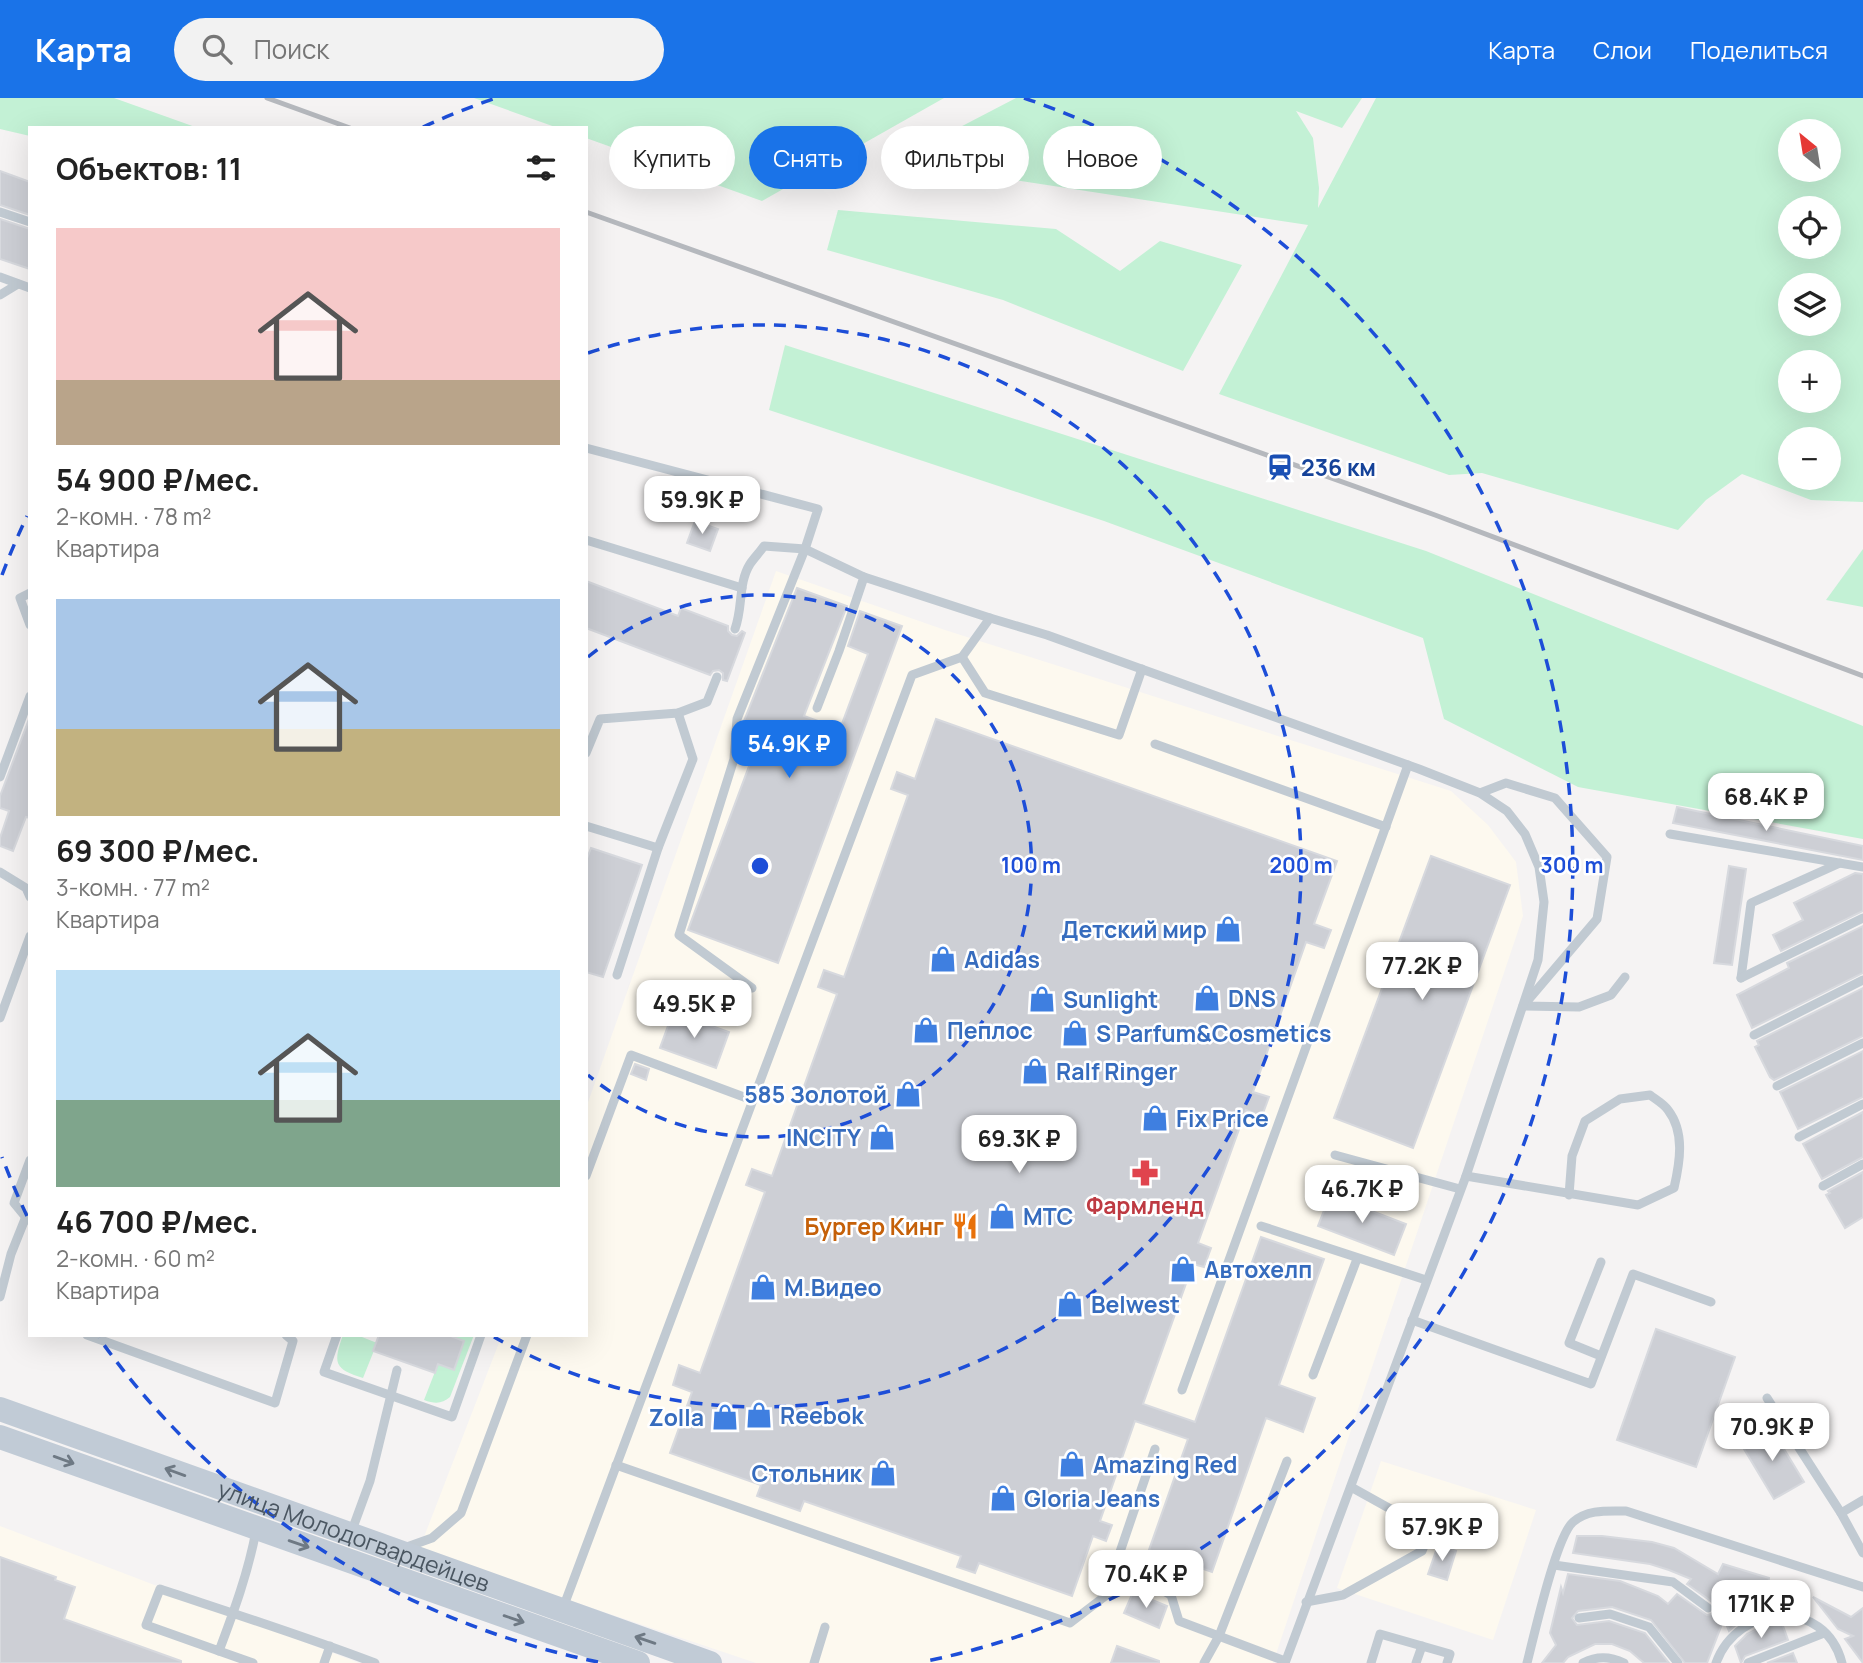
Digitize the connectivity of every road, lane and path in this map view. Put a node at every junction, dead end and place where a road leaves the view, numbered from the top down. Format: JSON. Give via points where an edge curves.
{"nodes":[{"id":1,"x":0,"y":212,"type":"edge"},
{"id":2,"x":28,"y":221,"type":"edge"},
{"id":3,"x":0,"y":277,"type":"edge"},
{"id":4,"x":18,"y":284,"type":"junction"},
{"id":5,"x":28,"y":287,"type":"edge"},
{"id":6,"x":0,"y":295,"type":"edge"},
{"id":7,"x":588,"y":449,"type":"edge"},
{"id":8,"x":588,"y":541,"type":"edge"},
{"id":9,"x":805,"y":549,"type":"junction"},
{"id":10,"x":864,"y":577,"type":"junction"},
{"id":11,"x":742,"y":588,"type":"junction"},
{"id":12,"x":28,"y":594,"type":"edge"},
{"id":13,"x":990,"y":618,"type":"junction"},
{"id":14,"x":28,"y":620,"type":"edge"},
{"id":15,"x":735,"y":629,"type":"dead end"},
{"id":16,"x":962,"y":657,"type":"junction"},
{"id":17,"x":1142,"y":669,"type":"junction"},
{"id":18,"x":717,"y":677,"type":"dead end"},
{"id":19,"x":28,"y":701,"type":"edge"},
{"id":20,"x":817,"y":708,"type":"dead end"},
{"id":21,"x":678,"y":713,"type":"junction"},
{"id":22,"x":1155,"y":744,"type":"dead end"},
{"id":23,"x":588,"y":748,"type":"edge"},
{"id":24,"x":1408,"y":765,"type":"junction"},
{"id":25,"x":0,"y":777,"type":"edge"},
{"id":26,"x":1480,"y":793,"type":"junction"},
{"id":27,"x":588,"y":827,"type":"edge"},
{"id":28,"x":1386,"y":827,"type":"junction"},
{"id":29,"x":1670,"y":834,"type":"dead end"},
{"id":30,"x":658,"y":848,"type":"junction"},
{"id":31,"x":1840,"y":863,"type":"junction"},
{"id":32,"x":1863,"y":867,"type":"edge"},
{"id":33,"x":0,"y":872,"type":"edge"},
{"id":34,"x":28,"y":892,"type":"edge"},
{"id":35,"x":1863,"y":918,"type":"edge"},
{"id":36,"x":28,"y":941,"type":"edge"},
{"id":37,"x":617,"y":975,"type":"dead end"},
{"id":38,"x":1625,"y":977,"type":"dead end"},
{"id":39,"x":1863,"y":980,"type":"edge"},
{"id":40,"x":752,"y":988,"type":"dead end"},
{"id":41,"x":1523,"y":1006,"type":"junction"},
{"id":42,"x":0,"y":1018,"type":"edge"},
{"id":43,"x":1754,"y":1035,"type":"dead end"},
{"id":44,"x":1863,"y":1043,"type":"edge"},
{"id":45,"x":1777,"y":1086,"type":"dead end"},
{"id":46,"x":752,"y":1100,"type":"junction"},
{"id":47,"x":1863,"y":1104,"type":"edge"},
{"id":48,"x":1799,"y":1137,"type":"dead end"},
{"id":49,"x":1335,"y":1155,"type":"dead end"},
{"id":50,"x":1863,"y":1164,"type":"edge"},
{"id":51,"x":28,"y":1165,"type":"edge"},
{"id":52,"x":588,"y":1171,"type":"edge"},
{"id":53,"x":1466,"y":1176,"type":"junction"},
{"id":54,"x":1823,"y":1186,"type":"dead end"},
{"id":55,"x":1460,"y":1189,"type":"junction"},
{"id":56,"x":1569,"y":1195,"type":"junction"},
{"id":57,"x":28,"y":1220,"type":"edge"},
{"id":58,"x":1261,"y":1226,"type":"dead end"},
{"id":59,"x":1357,"y":1259,"type":"junction"},
{"id":60,"x":1601,"y":1262,"type":"dead end"},
{"id":61,"x":1426,"y":1280,"type":"junction"},
{"id":62,"x":0,"y":1297,"type":"edge"},
{"id":63,"x":1711,"y":1302,"type":"dead end"},
{"id":64,"x":1412,"y":1320,"type":"junction"},
{"id":65,"x":94,"y":1337,"type":"edge"},
{"id":66,"x":288,"y":1337,"type":"edge"},
{"id":67,"x":336,"y":1337,"type":"edge"},
{"id":68,"x":480,"y":1337,"type":"edge"},
{"id":69,"x":526,"y":1337,"type":"edge"},
{"id":70,"x":1601,"y":1356,"type":"junction"},
{"id":71,"x":397,"y":1370,"type":"dead end"},
{"id":72,"x":1313,"y":1375,"type":"dead end"},
{"id":73,"x":1182,"y":1390,"type":"dead end"},
{"id":74,"x":392,"y":1396,"type":"junction"},
{"id":75,"x":1767,"y":1398,"type":"dead end"},
{"id":76,"x":0,"y":1409,"type":"edge"},
{"id":77,"x":0,"y":1437,"type":"edge"},
{"id":78,"x":1155,"y":1450,"type":"dead end"},
{"id":79,"x":1287,"y":1461,"type":"dead end"},
{"id":80,"x":616,"y":1465,"type":"junction"},
{"id":81,"x":1351,"y":1487,"type":"junction"},
{"id":82,"x":1863,"y":1500,"type":"edge"},
{"id":83,"x":265,"y":1504,"type":"junction"},
{"id":84,"x":1841,"y":1513,"type":"junction"},
{"id":85,"x":257,"y":1530,"type":"junction"},
{"id":86,"x":350,"y":1535,"type":"junction"},
{"id":87,"x":397,"y":1551,"type":"junction"},
{"id":88,"x":1863,"y":1553,"type":"edge"},
{"id":89,"x":1554,"y":1565,"type":"junction"},
{"id":90,"x":1863,"y":1587,"type":"edge"},
{"id":91,"x":1105,"y":1596,"type":"junction"},
{"id":92,"x":1306,"y":1602,"type":"junction"},
{"id":93,"x":1709,"y":1608,"type":"dead end"},
{"id":94,"x":562,"y":1611,"type":"junction"},
{"id":95,"x":233,"y":1613,"type":"junction"},
{"id":96,"x":1579,"y":1618,"type":"dead end"},
{"id":97,"x":825,"y":1627,"type":"dead end"},
{"id":98,"x":1824,"y":1633,"type":"junction"},
{"id":99,"x":1219,"y":1636,"type":"junction"},
{"id":100,"x":330,"y":1646,"type":"junction"},
{"id":101,"x":1422,"y":1646,"type":"junction"},
{"id":102,"x":219,"y":1651,"type":"junction"},
{"id":103,"x":1285,"y":1662,"type":"edge"},
{"id":104,"x":253,"y":1663,"type":"edge"},
{"id":105,"x":324,"y":1663,"type":"edge"},
{"id":106,"x":375,"y":1663,"type":"edge"},
{"id":107,"x":638,"y":1663,"type":"edge"},
{"id":108,"x":710,"y":1663,"type":"edge"},
{"id":109,"x":814,"y":1663,"type":"edge"},
{"id":110,"x":1204,"y":1663,"type":"edge"},
{"id":111,"x":1371,"y":1663,"type":"edge"},
{"id":112,"x":1416,"y":1663,"type":"edge"},
{"id":113,"x":1447,"y":1663,"type":"edge"},
{"id":114,"x":1527,"y":1663,"type":"edge"},
{"id":115,"x":1583,"y":1663,"type":"edge"},
{"id":116,"x":1624,"y":1663,"type":"edge"},
{"id":117,"x":1678,"y":1663,"type":"edge"},
{"id":118,"x":1716,"y":1663,"type":"edge"},
{"id":119,"x":1748,"y":1663,"type":"edge"},
{"id":120,"x":1842,"y":1663,"type":"edge"}],
"edges":[{"from":1,"to":2,"type":"lane"},
{"from":3,"to":4,"type":"lane"},
{"from":4,"to":5,"type":"lane"},
{"from":4,"to":6,"type":"lane"},
{"from":7,"to":9,"type":"lane","via":[[818,509]]},
{"from":8,"to":11,"type":"lane"},
{"from":9,"to":10,"type":"lane"},
{"from":9,"to":11,"type":"lane","via":[[764,547],[749,565]]},
{"from":9,"to":40,"type":"lane","via":[[737,719],[734,759],[679,936]]},
{"from":10,"to":13,"type":"lane"},
{"from":10,"to":20,"type":"lane"},
{"from":11,"to":15,"type":"lane"},
{"from":12,"to":14,"type":"lane","via":[[20,598]]},
{"from":13,"to":16,"type":"lane"},
{"from":13,"to":17,"type":"lane"},
{"from":16,"to":17,"type":"lane","via":[[985,693],[1119,735]]},
{"from":16,"to":46,"type":"lane","via":[[912,675]]},
{"from":17,"to":24,"type":"lane"},
{"from":18,"to":21,"type":"lane","via":[[707,702]]},
{"from":19,"to":25,"type":"lane"},
{"from":21,"to":23,"type":"lane","via":[[600,719]]},
{"from":21,"to":30,"type":"lane","via":[[693,759]]},
{"from":22,"to":28,"type":"lane"},
{"from":24,"to":26,"type":"lane"},
{"from":24,"to":28,"type":"lane"},
{"from":26,"to":41,"type":"lane","via":[[1507,811],[1519,826],[1539,867],[1544,902],[1538,960]]},
{"from":26,"to":41,"type":"lane","via":[[1506,783],[1555,798],[1607,857],[1597,919]]},
{"from":27,"to":30,"type":"lane"},
{"from":28,"to":73,"type":"lane"},
{"from":29,"to":31,"type":"lane"},
{"from":30,"to":37,"type":"lane"},
{"from":31,"to":32,"type":"lane"},
{"from":31,"to":35,"type":"lane","via":[[1751,903],[1741,978]]},
{"from":33,"to":34,"type":"lane"},
{"from":36,"to":42,"type":"lane"},
{"from":38,"to":41,"type":"lane","via":[[1611,995],[1579,1007]]},
{"from":39,"to":43,"type":"lane"},
{"from":41,"to":53,"type":"lane"},
{"from":44,"to":45,"type":"lane"},
{"from":46,"to":52,"type":"lane","via":[[631,1055]]},
{"from":46,"to":80,"type":"lane"},
{"from":47,"to":48,"type":"lane"},
{"from":49,"to":55,"type":"lane"},
{"from":50,"to":54,"type":"lane"},
{"from":51,"to":57,"type":"lane","via":[[14,1203]]},
{"from":53,"to":55,"type":"lane"},
{"from":53,"to":56,"type":"lane"},
{"from":55,"to":61,"type":"lane"},
{"from":56,"to":56,"type":"lane","via":[[1638,1205],[1674,1188],[1680,1138],[1668,1110],[1650,1095],[1638,1096],[1620,1099],[1586,1121],[1572,1156]]},
{"from":57,"to":62,"type":"lane","via":[[11,1254]]},
{"from":58,"to":59,"type":"lane"},
{"from":59,"to":61,"type":"lane"},
{"from":59,"to":72,"type":"lane"},
{"from":60,"to":70,"type":"lane","via":[[1569,1343]]},
{"from":61,"to":64,"type":"lane"},
{"from":63,"to":70,"type":"lane","via":[[1633,1274]]},
{"from":64,"to":70,"type":"lane","via":[[1591,1384]]},
{"from":64,"to":81,"type":"lane"},
{"from":65,"to":66,"type":"lane","via":[[275,1403],[293,1341]]},
{"from":67,"to":74,"type":"lane","via":[[324,1373]]},
{"from":68,"to":74,"type":"lane","via":[[452,1417]]},
{"from":69,"to":87,"type":"lane","via":[[461,1513],[432,1538]]},
{"from":71,"to":74,"type":"lane"},
{"from":74,"to":86,"type":"lane","via":[[370,1481]]},
{"from":75,"to":84,"type":"lane"},
{"from":83,"to":76,"type":"main road","name":"улица Молодогвардейцев","one_way":true},
{"from":77,"to":85,"type":"main road","name":"улица Молодогвардейцев","one_way":true},
{"from":78,"to":91,"type":"lane"},
{"from":79,"to":99,"type":"lane"},
{"from":80,"to":91,"type":"lane","via":[[1070,1623]]},
{"from":80,"to":94,"type":"lane"},
{"from":81,"to":92,"type":"lane"},
{"from":81,"to":92,"type":"lane","via":[[1430,1531],[1422,1550],[1343,1595]]},
{"from":82,"to":84,"type":"lane"},
{"from":83,"to":85,"type":"main road"},
{"from":83,"to":86,"type":"main road","name":"улица Молодогвардейцев"},
{"from":84,"to":88,"type":"lane"},
{"from":85,"to":95,"type":"lane"},
{"from":85,"to":107,"type":"main road","name":"улица Молодогвардейцев","one_way":true},
{"from":86,"to":87,"type":"main road","name":"улица Молодогвардейцев"},
{"from":87,"to":94,"type":"main road","name":"улица Молодогвардейцев"},
{"from":89,"to":90,"type":"lane","via":[[1572,1523],[1597,1510],[1626,1511]]},
{"from":89,"to":93,"type":"lane","via":[[1673,1581]]},
{"from":89,"to":114,"type":"lane"},
{"from":91,"to":99,"type":"lane","via":[[1134,1574],[1171,1594],[1179,1621]]},
{"from":92,"to":103,"type":"lane"},
{"from":108,"to":94,"type":"main road","name":"улица Молодогвардейцев","one_way":true},
{"from":95,"to":100,"type":"lane"},
{"from":95,"to":102,"type":"lane"},
{"from":95,"to":102,"type":"lane","via":[[160,1588],[146,1625]]},
{"from":96,"to":117,"type":"lane","via":[[1610,1614],[1649,1627]]},
{"from":97,"to":109,"type":"lane"},
{"from":98,"to":118,"type":"lane","via":[[1789,1616],[1762,1618],[1730,1638]]},
{"from":98,"to":119,"type":"lane"},
{"from":98,"to":120,"type":"lane"},
{"from":99,"to":103,"type":"lane"},
{"from":99,"to":110,"type":"lane"},
{"from":100,"to":105,"type":"lane"},
{"from":100,"to":106,"type":"lane"},
{"from":101,"to":111,"type":"lane","via":[[1380,1634]]},
{"from":101,"to":112,"type":"lane"},
{"from":101,"to":113,"type":"lane","via":[[1450,1654]]},
{"from":102,"to":104,"type":"lane"},
{"from":115,"to":116,"type":"lane","via":[[1598,1658]]}]}
